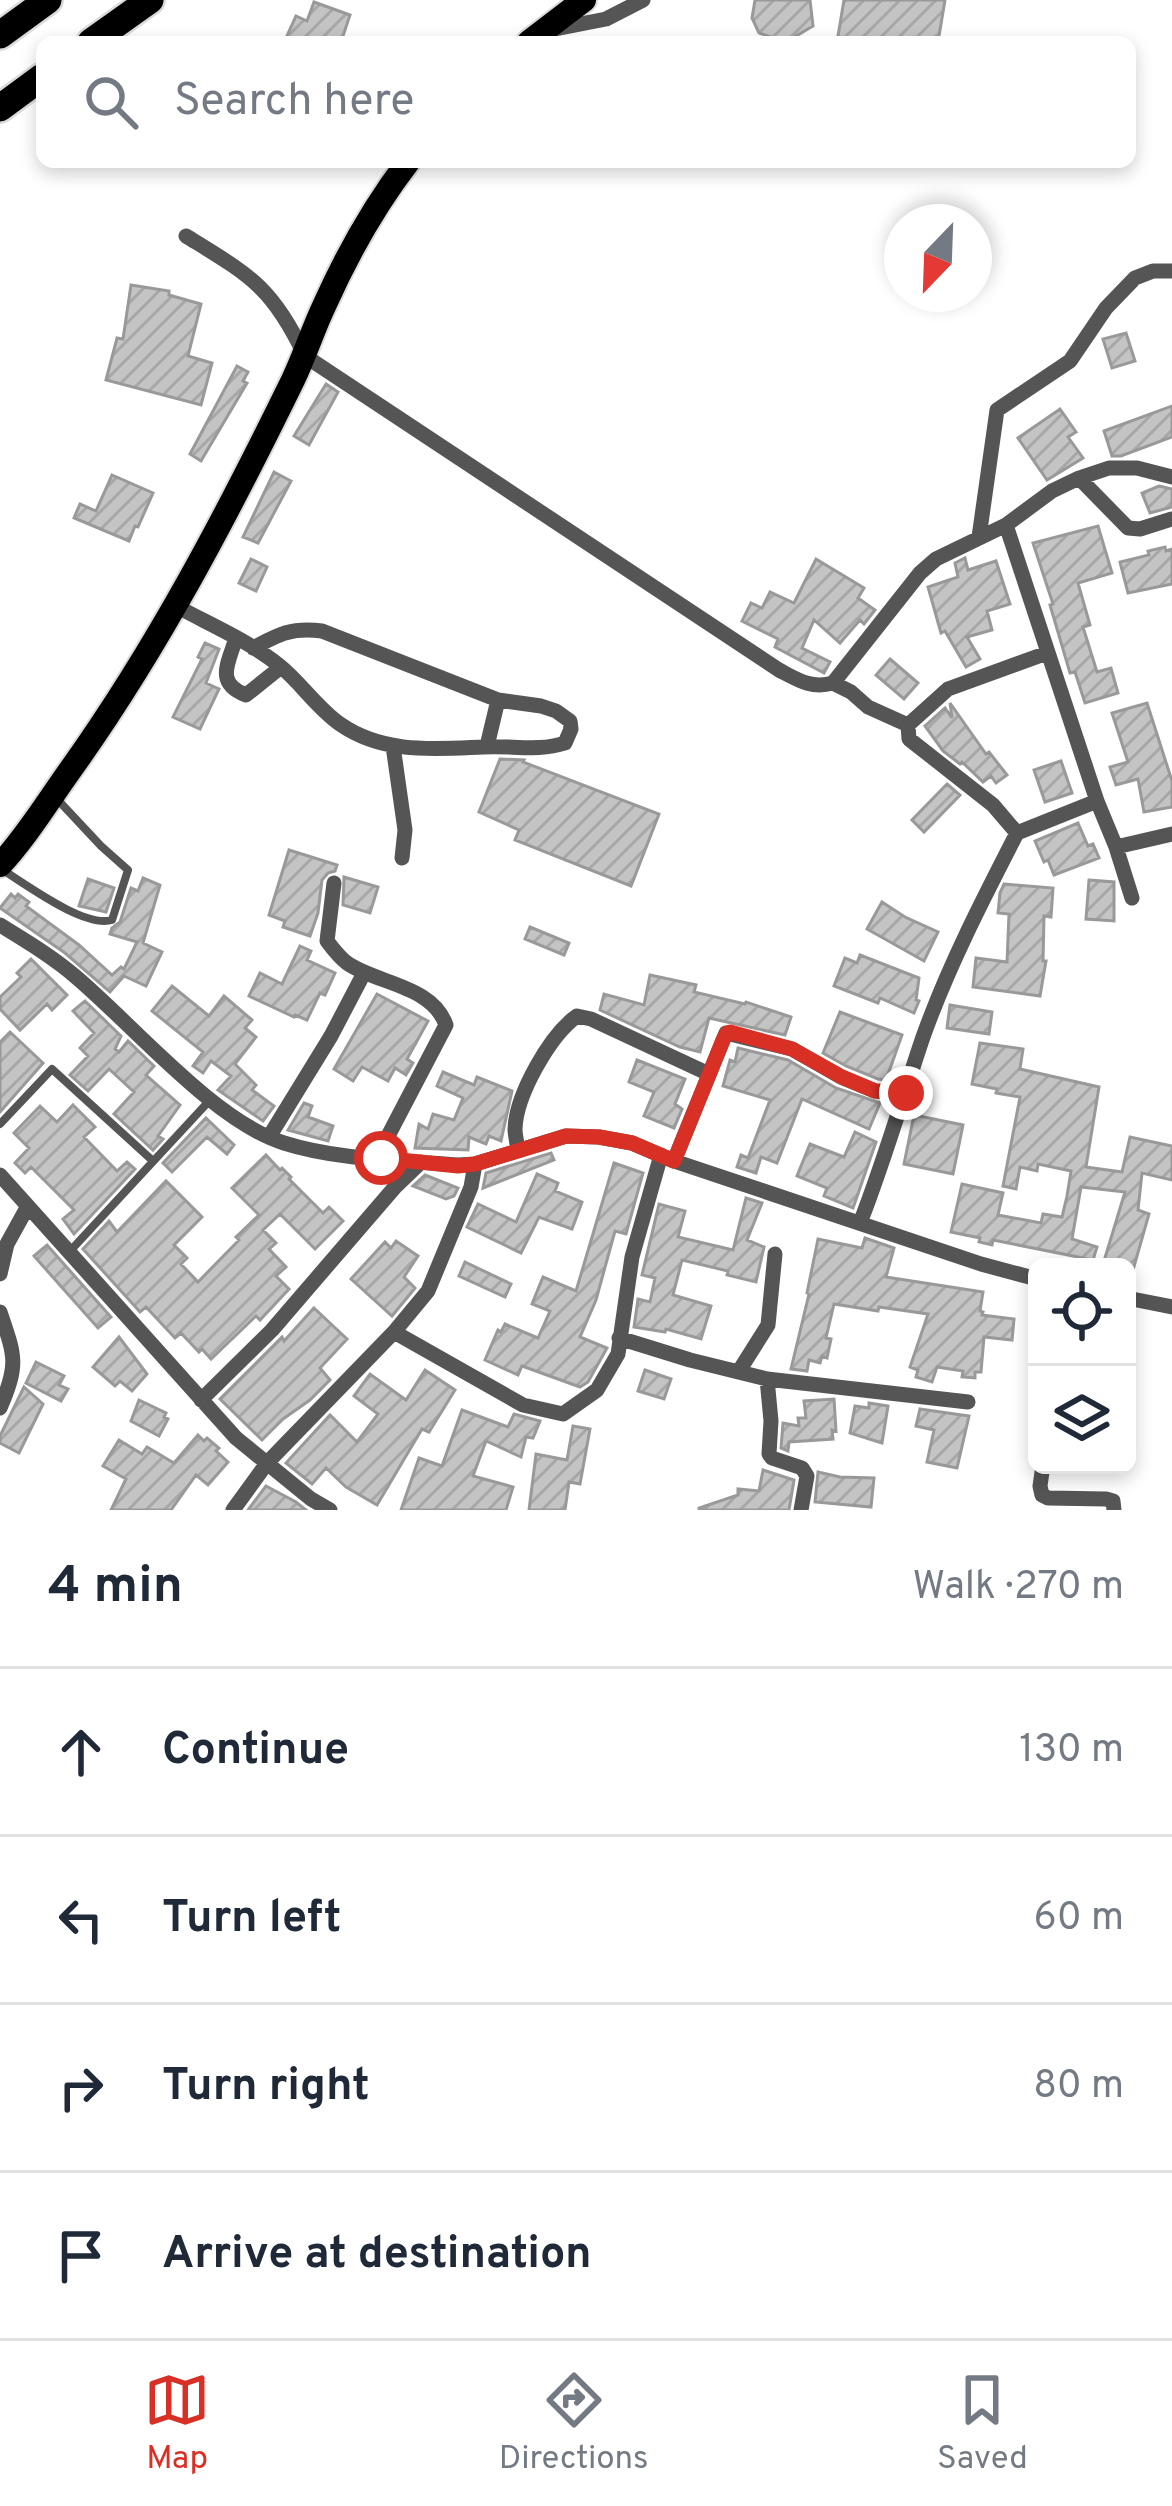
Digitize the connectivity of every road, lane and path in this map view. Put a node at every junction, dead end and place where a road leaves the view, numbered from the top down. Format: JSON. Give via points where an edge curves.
{"nodes":[{"id":1,"x":48,"y":0,"type":"edge"},
{"id":2,"x":150,"y":0,"type":"edge"},
{"id":3,"x":584,"y":0,"type":"edge"},
{"id":4,"x":644,"y":0,"type":"edge"},
{"id":5,"x":0,"y":35,"type":"edge"},
{"id":6,"x":99,"y":36,"type":"edge"},
{"id":7,"x":537,"y":36,"type":"edge"},
{"id":8,"x":36,"y":81,"type":"edge"},
{"id":9,"x":36,"y":100,"type":"edge"},
{"id":10,"x":0,"y":108,"type":"edge"},
{"id":11,"x":0,"y":122,"type":"edge"},
{"id":12,"x":402,"y":168,"type":"edge"},
{"id":13,"x":186,"y":236,"type":"dead end"},
{"id":14,"x":1172,"y":272,"type":"edge"},
{"id":15,"x":304,"y":356,"type":"junction"},
{"id":16,"x":1172,"y":477,"type":"edge"},
{"id":17,"x":1078,"y":478,"type":"junction"},
{"id":18,"x":1172,"y":519,"type":"edge"},
{"id":19,"x":1006,"y":525,"type":"junction"},
{"id":20,"x":979,"y":537,"type":"junction"},
{"id":21,"x":176,"y":606,"type":"junction"},
{"id":22,"x":236,"y":638,"type":"junction"},
{"id":23,"x":254,"y":648,"type":"junction"},
{"id":24,"x":1047,"y":653,"type":"junction"},
{"id":25,"x":281,"y":667,"type":"junction"},
{"id":26,"x":833,"y":682,"type":"junction"},
{"id":27,"x":498,"y":700,"type":"junction"},
{"id":28,"x":908,"y":725,"type":"junction"},
{"id":29,"x":393,"y":746,"type":"junction"},
{"id":30,"x":487,"y":746,"type":"junction"},
{"id":31,"x":52,"y":795,"type":"junction"},
{"id":32,"x":1096,"y":801,"type":"junction"},
{"id":33,"x":1017,"y":832,"type":"junction"},
{"id":34,"x":1172,"y":834,"type":"edge"},
{"id":35,"x":1116,"y":847,"type":"junction"},
{"id":36,"x":4,"y":856,"type":"edge"},
{"id":37,"x":402,"y":859,"type":"dead end"},
{"id":38,"x":334,"y":883,"type":"dead end"},
{"id":39,"x":1132,"y":898,"type":"dead end"},
{"id":40,"x":0,"y":925,"type":"edge"},
{"id":41,"x":364,"y":973,"type":"junction"},
{"id":42,"x":709,"y":1074,"type":"junction"},
{"id":43,"x":906,"y":1093,"type":"junction"},
{"id":44,"x":212,"y":1099,"type":"junction"},
{"id":45,"x":0,"y":1124,"type":"edge"},
{"id":46,"x":269,"y":1137,"type":"junction"},
{"id":47,"x":518,"y":1149,"type":"junction"},
{"id":48,"x":381,"y":1158,"type":"junction"},
{"id":49,"x":668,"y":1158,"type":"junction"},
{"id":50,"x":153,"y":1161,"type":"junction"},
{"id":51,"x":421,"y":1162,"type":"junction"},
{"id":52,"x":475,"y":1164,"type":"junction"},
{"id":53,"x":0,"y":1175,"type":"edge"},
{"id":54,"x":28,"y":1206,"type":"junction"},
{"id":55,"x":860,"y":1223,"type":"junction"},
{"id":56,"x":70,"y":1251,"type":"junction"},
{"id":57,"x":775,"y":1254,"type":"dead end"},
{"id":58,"x":0,"y":1274,"type":"edge"},
{"id":59,"x":1028,"y":1276,"type":"edge"},
{"id":60,"x":1136,"y":1300,"type":"edge"},
{"id":61,"x":1172,"y":1307,"type":"edge"},
{"id":62,"x":0,"y":1312,"type":"edge"},
{"id":63,"x":394,"y":1332,"type":"junction"},
{"id":64,"x":620,"y":1338,"type":"junction"},
{"id":65,"x":739,"y":1371,"type":"junction"},
{"id":66,"x":767,"y":1379,"type":"junction"},
{"id":67,"x":201,"y":1400,"type":"junction"},
{"id":68,"x":968,"y":1402,"type":"dead end"},
{"id":69,"x":0,"y":1408,"type":"edge"},
{"id":70,"x":267,"y":1463,"type":"junction"},
{"id":71,"x":1041,"y":1474,"type":"edge"},
{"id":72,"x":309,"y":1504,"type":"edge"},
{"id":73,"x":233,"y":1510,"type":"edge"},
{"id":74,"x":330,"y":1510,"type":"edge"},
{"id":75,"x":801,"y":1510,"type":"edge"},
{"id":76,"x":1114,"y":1510,"type":"edge"}],
"edges":[{"from":1,"to":5,"type":"highway"},
{"from":2,"to":6,"type":"highway"},
{"from":3,"to":7,"type":"highway"},
{"from":4,"to":7,"type":"street","via":[[606,20]]},
{"from":8,"to":10,"type":"highway"},
{"from":9,"to":11,"type":"highway"},
{"from":12,"to":15,"type":"highway"},
{"from":13,"to":15,"type":"street","via":[[269,294]]},
{"from":14,"to":20,"type":"street","via":[[1136,278],[1070,361],[998,410]]},
{"from":15,"to":21,"type":"highway"},
{"from":15,"to":26,"type":"street","via":[[779,670],[803,683]]},
{"from":16,"to":17,"type":"street","via":[[1109,468]]},
{"from":17,"to":18,"type":"street","via":[[1128,528]]},
{"from":17,"to":19,"type":"street"},
{"from":19,"to":20,"type":"street"},
{"from":19,"to":24,"type":"street"},
{"from":20,"to":26,"type":"street","via":[[920,573]]},
{"from":21,"to":22,"type":"street"},
{"from":21,"to":31,"type":"highway"},
{"from":22,"to":23,"type":"street"},
{"from":22,"to":25,"type":"street","via":[[226,669],[230,688],[246,695]]},
{"from":23,"to":25,"type":"street"},
{"from":23,"to":27,"type":"street","via":[[281,633],[322,631]]},
{"from":24,"to":28,"type":"street","via":[[948,688]]},
{"from":24,"to":32,"type":"street"},
{"from":25,"to":29,"type":"street","via":[[338,723]]},
{"from":26,"to":28,"type":"street"},
{"from":27,"to":30,"type":"street"},
{"from":27,"to":30,"type":"street","via":[[556,711],[571,729],[565,743],[549,748]]},
{"from":28,"to":33,"type":"street","via":[[909,739]]},
{"from":29,"to":30,"type":"street"},
{"from":29,"to":37,"type":"street","via":[[406,830]]},
{"from":31,"to":36,"type":"highway"},
{"from":31,"to":36,"type":"lane","via":[[128,870],[112,920],[77,914]]},
{"from":32,"to":33,"type":"street"},
{"from":32,"to":35,"type":"street"},
{"from":33,"to":43,"type":"street","via":[[958,953]]},
{"from":34,"to":35,"type":"street"},
{"from":35,"to":39,"type":"street"},
{"from":38,"to":41,"type":"street","via":[[327,941]]},
{"from":40,"to":44,"type":"street","via":[[74,974]]},
{"from":41,"to":46,"type":"street"},
{"from":41,"to":48,"type":"street","via":[[425,1000],[446,1025]]},
{"from":42,"to":43,"type":"street","via":[[730,1032],[792,1049],[875,1091]]},
{"from":42,"to":47,"type":"street","via":[[577,1016],[530,1078],[514,1131]]},
{"from":42,"to":49,"type":"street"},
{"from":43,"to":55,"type":"street"},
{"from":44,"to":46,"type":"street"},
{"from":44,"to":50,"type":"lane"},
{"from":45,"to":50,"type":"lane","via":[[52,1069]]},
{"from":46,"to":48,"type":"street"},
{"from":47,"to":49,"type":"street","via":[[599,1137]]},
{"from":47,"to":52,"type":"street"},
{"from":48,"to":51,"type":"street"},
{"from":49,"to":55,"type":"street"},
{"from":49,"to":64,"type":"street","via":[[632,1257]]},
{"from":50,"to":56,"type":"lane"},
{"from":51,"to":52,"type":"street"},
{"from":51,"to":67,"type":"street"},
{"from":52,"to":63,"type":"street","via":[[428,1291]]},
{"from":53,"to":54,"type":"street"},
{"from":54,"to":56,"type":"street"},
{"from":54,"to":58,"type":"street"},
{"from":55,"to":59,"type":"street"},
{"from":56,"to":67,"type":"street"},
{"from":57,"to":65,"type":"street","via":[[768,1324]]},
{"from":60,"to":61,"type":"street"},
{"from":62,"to":69,"type":"street","via":[[14,1354]]},
{"from":63,"to":64,"type":"street","via":[[523,1405],[563,1414],[597,1390]]},
{"from":63,"to":70,"type":"street"},
{"from":64,"to":65,"type":"street"},
{"from":65,"to":66,"type":"street"},
{"from":66,"to":68,"type":"street"},
{"from":66,"to":75,"type":"street","via":[[769,1454],[807,1476]]},
{"from":67,"to":70,"type":"street"},
{"from":70,"to":72,"type":"street"},
{"from":70,"to":73,"type":"street"},
{"from":71,"to":76,"type":"street","via":[[1048,1498],[1106,1498]]},
{"from":72,"to":74,"type":"street"}]}
